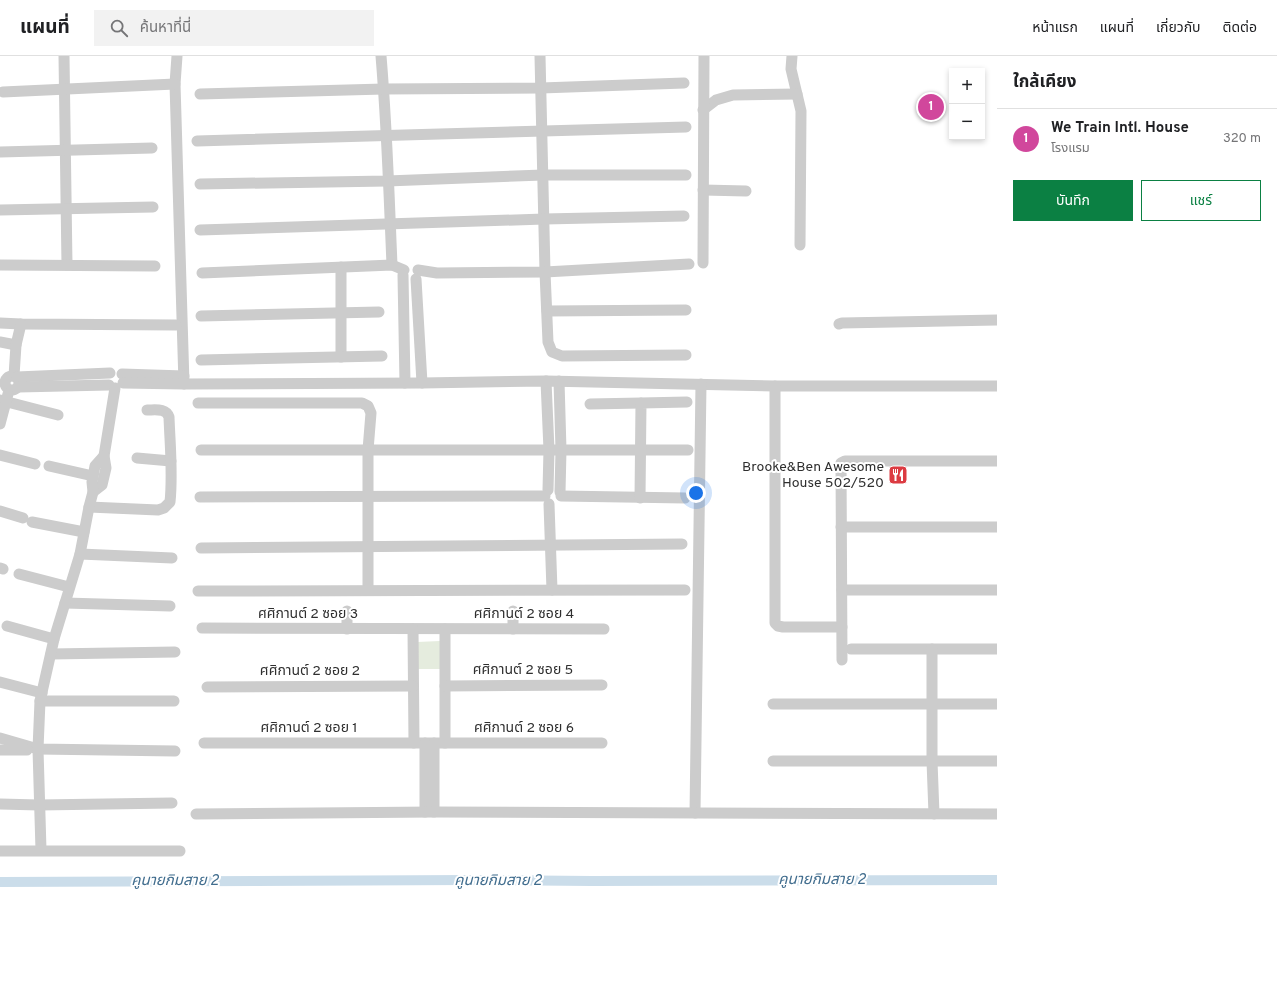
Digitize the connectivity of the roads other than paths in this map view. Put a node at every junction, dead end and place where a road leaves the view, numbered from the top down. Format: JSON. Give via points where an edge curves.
{"nodes":[{"id":1,"x":64,"y":56,"type":"edge"},
{"id":2,"x":177,"y":56,"type":"edge"},
{"id":3,"x":381,"y":56,"type":"edge"},
{"id":4,"x":540,"y":56,"type":"edge"},
{"id":5,"x":704,"y":56,"type":"edge"},
{"id":6,"x":792,"y":56,"type":"edge"},
{"id":7,"x":684,"y":82,"type":"dead end"},
{"id":8,"x":175,"y":84,"type":"junction"},
{"id":9,"x":541,"y":88,"type":"junction"},
{"id":10,"x":384,"y":89,"type":"junction"},
{"id":11,"x":65,"y":90,"type":"junction"},
{"id":12,"x":2,"y":92,"type":"dead end"},
{"id":13,"x":200,"y":94,"type":"dead end"},
{"id":14,"x":797,"y":94,"type":"junction"},
{"id":15,"x":703,"y":110,"type":"junction"},
{"id":16,"x":686,"y":127,"type":"dead end"},
{"id":17,"x":542,"y":132,"type":"junction"},
{"id":18,"x":386,"y":135,"type":"junction"},
{"id":19,"x":198,"y":141,"type":"dead end"},
{"id":20,"x":152,"y":148,"type":"dead end"},
{"id":21,"x":66,"y":149,"type":"junction"},
{"id":22,"x":0,"y":152,"type":"edge"},
{"id":23,"x":686,"y":174,"type":"dead end"},
{"id":24,"x":543,"y":175,"type":"junction"},
{"id":25,"x":388,"y":181,"type":"junction"},
{"id":26,"x":200,"y":184,"type":"dead end"},
{"id":27,"x":703,"y":190,"type":"junction"},
{"id":28,"x":746,"y":191,"type":"dead end"},
{"id":29,"x":153,"y":207,"type":"dead end"},
{"id":30,"x":67,"y":209,"type":"junction"},
{"id":31,"x":0,"y":210,"type":"edge"},
{"id":32,"x":684,"y":216,"type":"dead end"},
{"id":33,"x":544,"y":219,"type":"junction"},
{"id":34,"x":390,"y":224,"type":"junction"},
{"id":35,"x":200,"y":230,"type":"dead end"},
{"id":36,"x":800,"y":245,"type":"dead end"},
{"id":37,"x":703,"y":262,"type":"dead end"},
{"id":38,"x":690,"y":264,"type":"dead end"},
{"id":39,"x":0,"y":265,"type":"edge"},
{"id":40,"x":67,"y":265,"type":"junction"},
{"id":41,"x":392,"y":265,"type":"junction"},
{"id":42,"x":155,"y":266,"type":"dead end"},
{"id":43,"x":341,"y":267,"type":"junction"},
{"id":44,"x":404,"y":272,"type":"junction"},
{"id":45,"x":545,"y":272,"type":"junction"},
{"id":46,"x":202,"y":274,"type":"dead end"},
{"id":47,"x":417,"y":275,"type":"junction"},
{"id":48,"x":686,"y":310,"type":"dead end"},
{"id":49,"x":547,"y":311,"type":"junction"},
{"id":50,"x":379,"y":312,"type":"dead end"},
{"id":51,"x":341,"y":313,"type":"junction"},
{"id":52,"x":201,"y":316,"type":"dead end"},
{"id":53,"x":997,"y":320,"type":"edge"},
{"id":54,"x":0,"y":323,"type":"edge"},
{"id":55,"x":21,"y":324,"type":"junction"},
{"id":56,"x":839,"y":324,"type":"dead end"},
{"id":57,"x":176,"y":325,"type":"dead end"},
{"id":58,"x":0,"y":342,"type":"edge"},
{"id":59,"x":16,"y":345,"type":"junction"},
{"id":60,"x":686,"y":355,"type":"dead end"},
{"id":61,"x":382,"y":356,"type":"dead end"},
{"id":62,"x":341,"y":357,"type":"junction"},
{"id":63,"x":201,"y":360,"type":"dead end"},
{"id":64,"x":110,"y":373,"type":"dead end"},
{"id":65,"x":184,"y":380,"type":"junction"},
{"id":66,"x":546,"y":381,"type":"junction"},
{"id":67,"x":559,"y":381,"type":"junction"},
{"id":68,"x":15,"y":382,"type":"junction"},
{"id":69,"x":117,"y":382,"type":"junction"},
{"id":70,"x":405,"y":383,"type":"junction"},
{"id":71,"x":422,"y":383,"type":"junction"},
{"id":72,"x":701,"y":384,"type":"junction"},
{"id":73,"x":775,"y":386,"type":"junction"},
{"id":74,"x":997,"y":386,"type":"edge"},
{"id":75,"x":3,"y":401,"type":"edge"},
{"id":76,"x":687,"y":402,"type":"dead end"},
{"id":77,"x":198,"y":403,"type":"dead end"},
{"id":78,"x":641,"y":403,"type":"junction"},
{"id":79,"x":590,"y":404,"type":"dead end"},
{"id":80,"x":147,"y":410,"type":"dead end"},
{"id":81,"x":58,"y":415,"type":"dead end"},
{"id":82,"x":0,"y":424,"type":"edge"},
{"id":83,"x":640,"y":449,"type":"junction"},
{"id":84,"x":201,"y":450,"type":"dead end"},
{"id":85,"x":368,"y":450,"type":"junction"},
{"id":86,"x":549,"y":450,"type":"junction"},
{"id":87,"x":561,"y":450,"type":"junction"},
{"id":88,"x":688,"y":450,"type":"dead end"},
{"id":89,"x":0,"y":455,"type":"edge"},
{"id":90,"x":104,"y":456,"type":"junction"},
{"id":91,"x":137,"y":458,"type":"dead end"},
{"id":92,"x":171,"y":461,"type":"junction"},
{"id":93,"x":997,"y":461,"type":"edge"},
{"id":94,"x":35,"y":464,"type":"dead end"},
{"id":95,"x":49,"y":466,"type":"dead end"},
{"id":96,"x":93,"y":476,"type":"junction"},
{"id":97,"x":93,"y":492,"type":"junction"},
{"id":98,"x":561,"y":494,"type":"junction"},
{"id":99,"x":200,"y":497,"type":"dead end"},
{"id":100,"x":367,"y":497,"type":"junction"},
{"id":101,"x":547,"y":497,"type":"junction"},
{"id":102,"x":640,"y":498,"type":"junction"},
{"id":103,"x":685,"y":498,"type":"dead end"},
{"id":104,"x":88,"y":507,"type":"junction"},
{"id":105,"x":0,"y":511,"type":"edge"},
{"id":106,"x":841,"y":527,"type":"junction"},
{"id":107,"x":997,"y":527,"type":"edge"},
{"id":108,"x":84,"y":532,"type":"junction"},
{"id":109,"x":682,"y":544,"type":"dead end"},
{"id":110,"x":550,"y":545,"type":"junction"},
{"id":111,"x":369,"y":546,"type":"junction"},
{"id":112,"x":201,"y":548,"type":"dead end"},
{"id":113,"x":80,"y":554,"type":"junction"},
{"id":114,"x":172,"y":558,"type":"dead end"},
{"id":115,"x":19,"y":574,"type":"dead end"},
{"id":116,"x":69,"y":587,"type":"junction"},
{"id":117,"x":368,"y":590,"type":"junction"},
{"id":118,"x":552,"y":590,"type":"junction"},
{"id":119,"x":685,"y":590,"type":"dead end"},
{"id":120,"x":842,"y":590,"type":"junction"},
{"id":121,"x":997,"y":590,"type":"edge"},
{"id":122,"x":198,"y":591,"type":"dead end"},
{"id":123,"x":65,"y":603,"type":"junction"},
{"id":124,"x":170,"y":606,"type":"dead end"},
{"id":125,"x":347,"y":611,"type":"dead end"},
{"id":126,"x":513,"y":611,"type":"dead end"},
{"id":127,"x":7,"y":626,"type":"dead end"},
{"id":128,"x":842,"y":627,"type":"junction"},
{"id":129,"x":202,"y":628,"type":"dead end"},
{"id":130,"x":347,"y":629,"type":"junction"},
{"id":131,"x":413,"y":629,"type":"junction"},
{"id":132,"x":445,"y":629,"type":"junction"},
{"id":133,"x":513,"y":629,"type":"junction"},
{"id":134,"x":604,"y":629,"type":"dead end"},
{"id":135,"x":54,"y":639,"type":"junction"},
{"id":136,"x":851,"y":648,"type":"dead end"},
{"id":137,"x":932,"y":649,"type":"junction"},
{"id":138,"x":997,"y":649,"type":"edge"},
{"id":139,"x":175,"y":652,"type":"dead end"},
{"id":140,"x":51,"y":654,"type":"junction"},
{"id":141,"x":842,"y":660,"type":"dead end"},
{"id":142,"x":0,"y":682,"type":"edge"},
{"id":143,"x":602,"y":685,"type":"dead end"},
{"id":144,"x":207,"y":686,"type":"dead end"},
{"id":145,"x":413,"y":686,"type":"junction"},
{"id":146,"x":445,"y":686,"type":"junction"},
{"id":147,"x":41,"y":697,"type":"junction"},
{"id":148,"x":174,"y":701,"type":"dead end"},
{"id":149,"x":773,"y":704,"type":"dead end"},
{"id":150,"x":933,"y":704,"type":"junction"},
{"id":151,"x":997,"y":704,"type":"edge"},
{"id":152,"x":0,"y":738,"type":"edge"},
{"id":153,"x":204,"y":743,"type":"dead end"},
{"id":154,"x":414,"y":743,"type":"junction"},
{"id":155,"x":435,"y":743,"type":"junction"},
{"id":156,"x":602,"y":743,"type":"dead end"},
{"id":157,"x":38,"y":749,"type":"junction"},
{"id":158,"x":0,"y":750,"type":"edge"},
{"id":159,"x":175,"y":751,"type":"dead end"},
{"id":160,"x":773,"y":761,"type":"dead end"},
{"id":161,"x":932,"y":761,"type":"junction"},
{"id":162,"x":997,"y":761,"type":"edge"},
{"id":163,"x":172,"y":803,"type":"dead end"},
{"id":164,"x":0,"y":804,"type":"edge"},
{"id":165,"x":39,"y":805,"type":"junction"},
{"id":166,"x":429,"y":812,"type":"junction"},
{"id":167,"x":695,"y":813,"type":"junction"},
{"id":168,"x":196,"y":814,"type":"dead end"},
{"id":169,"x":934,"y":814,"type":"junction"},
{"id":170,"x":997,"y":814,"type":"edge"},
{"id":171,"x":41,"y":850,"type":"junction"},
{"id":172,"x":0,"y":851,"type":"edge"},
{"id":173,"x":180,"y":851,"type":"dead end"}],
"edges":[{"from":1,"to":11,"type":"street"},
{"from":2,"to":8,"type":"street"},
{"from":3,"to":10,"type":"street"},
{"from":4,"to":9,"type":"street"},
{"from":5,"to":15,"type":"street"},
{"from":6,"to":14,"type":"street"},
{"from":7,"to":9,"type":"street"},
{"from":8,"to":11,"type":"street"},
{"from":8,"to":65,"type":"street"},
{"from":9,"to":10,"type":"street"},
{"from":9,"to":17,"type":"street"},
{"from":10,"to":13,"type":"street"},
{"from":10,"to":18,"type":"street"},
{"from":11,"to":12,"type":"street"},
{"from":11,"to":21,"type":"street"},
{"from":14,"to":15,"type":"street","via":[[733,95],[716,100]]},
{"from":14,"to":36,"type":"street","via":[[801,111]]},
{"from":15,"to":27,"type":"street"},
{"from":16,"to":17,"type":"street"},
{"from":17,"to":18,"type":"street"},
{"from":17,"to":24,"type":"street"},
{"from":18,"to":19,"type":"street"},
{"from":18,"to":25,"type":"street"},
{"from":20,"to":21,"type":"street"},
{"from":21,"to":22,"type":"street"},
{"from":21,"to":30,"type":"street"},
{"from":23,"to":24,"type":"street"},
{"from":24,"to":25,"type":"street"},
{"from":24,"to":33,"type":"street"},
{"from":25,"to":26,"type":"street"},
{"from":25,"to":34,"type":"street"},
{"from":27,"to":28,"type":"street"},
{"from":27,"to":37,"type":"street"},
{"from":29,"to":30,"type":"street"},
{"from":30,"to":31,"type":"street"},
{"from":30,"to":40,"type":"street"},
{"from":32,"to":33,"type":"street"},
{"from":33,"to":34,"type":"street"},
{"from":33,"to":45,"type":"street"},
{"from":34,"to":35,"type":"street"},
{"from":34,"to":41,"type":"street"},
{"from":38,"to":45,"type":"street"},
{"from":39,"to":40,"type":"street"},
{"from":40,"to":42,"type":"street"},
{"from":41,"to":43,"type":"street"},
{"from":41,"to":44,"type":"street"},
{"from":43,"to":46,"type":"street"},
{"from":43,"to":51,"type":"street"},
{"from":44,"to":47,"type":"street","via":[[406,267],[411,265],[417,268]]},
{"from":44,"to":70,"type":"street"},
{"from":45,"to":47,"type":"street"},
{"from":45,"to":49,"type":"street"},
{"from":47,"to":71,"type":"street"},
{"from":48,"to":49,"type":"street"},
{"from":49,"to":60,"type":"street","via":[[548,342],[552,352],[562,356]]},
{"from":50,"to":51,"type":"street"},
{"from":51,"to":52,"type":"street"},
{"from":51,"to":62,"type":"street"},
{"from":53,"to":56,"type":"street"},
{"from":54,"to":55,"type":"street"},
{"from":55,"to":57,"type":"street"},
{"from":55,"to":59,"type":"street"},
{"from":58,"to":59,"type":"street"},
{"from":59,"to":68,"type":"street"},
{"from":61,"to":62,"type":"street"},
{"from":62,"to":63,"type":"street"},
{"from":64,"to":68,"type":"street"},
{"from":65,"to":69,"type":"street"},
{"from":65,"to":70,"type":"street"},
{"from":66,"to":67,"type":"street"},
{"from":66,"to":71,"type":"street"},
{"from":66,"to":86,"type":"street"},
{"from":67,"to":72,"type":"street"},
{"from":67,"to":87,"type":"street"},
{"from":68,"to":69,"type":"street"},
{"from":68,"to":75,"type":"street"},
{"from":69,"to":90,"type":"street"},
{"from":70,"to":71,"type":"street"},
{"from":72,"to":73,"type":"street"},
{"from":72,"to":167,"type":"street"},
{"from":73,"to":74,"type":"street"},
{"from":73,"to":128,"type":"street","via":[[775,623],[784,627]]},
{"from":75,"to":81,"type":"street"},
{"from":75,"to":82,"type":"street"},
{"from":76,"to":78,"type":"street"},
{"from":77,"to":85,"type":"street","via":[[362,403],[368,406],[371,413]]},
{"from":78,"to":79,"type":"street"},
{"from":78,"to":83,"type":"street"},
{"from":80,"to":92,"type":"street","via":[[165,411],[169,417]]},
{"from":83,"to":87,"type":"street"},
{"from":83,"to":88,"type":"street"},
{"from":83,"to":102,"type":"street"},
{"from":84,"to":85,"type":"street"},
{"from":85,"to":86,"type":"street"},
{"from":85,"to":100,"type":"street"},
{"from":86,"to":87,"type":"street"},
{"from":86,"to":101,"type":"street"},
{"from":87,"to":98,"type":"street"},
{"from":89,"to":94,"type":"street"},
{"from":90,"to":96,"type":"street","via":[[95,466]]},
{"from":90,"to":97,"type":"street","via":[[106,468],[102,485]]},
{"from":91,"to":92,"type":"street"},
{"from":92,"to":104,"type":"street","via":[[170,502],[164,508],[158,510]]},
{"from":93,"to":106,"type":"street","via":[[845,461],[841,463]]},
{"from":95,"to":96,"type":"street"},
{"from":96,"to":97,"type":"street"},
{"from":97,"to":104,"type":"street"},
{"from":98,"to":101,"type":"street","via":[[555,489]]},
{"from":98,"to":101,"type":"street","via":[[560,502],[555,505]]},
{"from":98,"to":102,"type":"street"},
{"from":99,"to":100,"type":"street"},
{"from":100,"to":101,"type":"street"},
{"from":100,"to":111,"type":"street"},
{"from":101,"to":110,"type":"street"},
{"from":102,"to":103,"type":"street"},
{"from":104,"to":108,"type":"street"},
{"from":105,"to":108,"type":"street"},
{"from":106,"to":107,"type":"street"},
{"from":106,"to":120,"type":"street"},
{"from":108,"to":113,"type":"street"},
{"from":109,"to":110,"type":"street"},
{"from":110,"to":111,"type":"street"},
{"from":110,"to":118,"type":"street"},
{"from":111,"to":112,"type":"street"},
{"from":111,"to":117,"type":"street"},
{"from":113,"to":114,"type":"street"},
{"from":113,"to":116,"type":"street"},
{"from":115,"to":116,"type":"street"},
{"from":116,"to":123,"type":"street"},
{"from":117,"to":118,"type":"street"},
{"from":117,"to":122,"type":"street"},
{"from":118,"to":119,"type":"street"},
{"from":120,"to":121,"type":"street"},
{"from":120,"to":128,"type":"street"},
{"from":123,"to":124,"type":"street"},
{"from":123,"to":135,"type":"street"},
{"from":125,"to":130,"type":"street"},
{"from":126,"to":133,"type":"street"},
{"from":127,"to":135,"type":"street"},
{"from":128,"to":141,"type":"street"},
{"from":129,"to":130,"type":"street","name":"ศศิกานต์ 2 ซอย 3"},
{"from":130,"to":131,"type":"street","name":"ศศิกานต์ 2 ซอย 3"},
{"from":131,"to":132,"type":"street","name":"ศศิกานต์ 2 ซอย 3"},
{"from":131,"to":145,"type":"street"},
{"from":132,"to":133,"type":"street","name":"ศศิกานต์ 2 ซอย 4"},
{"from":132,"to":146,"type":"street"},
{"from":133,"to":134,"type":"street","name":"ศศิกานต์ 2 ซอย 4"},
{"from":135,"to":140,"type":"street"},
{"from":136,"to":137,"type":"street"},
{"from":137,"to":138,"type":"street"},
{"from":137,"to":150,"type":"street"},
{"from":139,"to":140,"type":"street"},
{"from":140,"to":147,"type":"street"},
{"from":142,"to":147,"type":"street"},
{"from":143,"to":146,"type":"street","name":"ศศิกานต์ 2 ซอย 5"},
{"from":144,"to":145,"type":"street","name":"ศศิกานต์ 2 ซอย 2"},
{"from":145,"to":154,"type":"street"},
{"from":146,"to":155,"type":"street"},
{"from":147,"to":148,"type":"street"},
{"from":147,"to":157,"type":"street"},
{"from":149,"to":150,"type":"street"},
{"from":150,"to":151,"type":"street"},
{"from":150,"to":161,"type":"street"},
{"from":152,"to":157,"type":"street"},
{"from":153,"to":154,"type":"street","name":"ศศิกานต์ 2 ซอย 1"},
{"from":154,"to":155,"type":"street","name":"ศศิกานต์ 2 ซอย 1"},
{"from":155,"to":156,"type":"street","name":"ศศิกานต์ 2 ซอย 6"},
{"from":155,"to":166,"type":"street"},
{"from":157,"to":158,"type":"street"},
{"from":157,"to":159,"type":"street"},
{"from":157,"to":165,"type":"street"},
{"from":160,"to":161,"type":"street"},
{"from":161,"to":162,"type":"street"},
{"from":161,"to":169,"type":"street"},
{"from":163,"to":165,"type":"street"},
{"from":164,"to":165,"type":"street"},
{"from":165,"to":171,"type":"street"},
{"from":166,"to":167,"type":"street"},
{"from":166,"to":168,"type":"street"},
{"from":167,"to":169,"type":"street"},
{"from":169,"to":170,"type":"street"},
{"from":171,"to":172,"type":"street"},
{"from":171,"to":173,"type":"street"}]}
